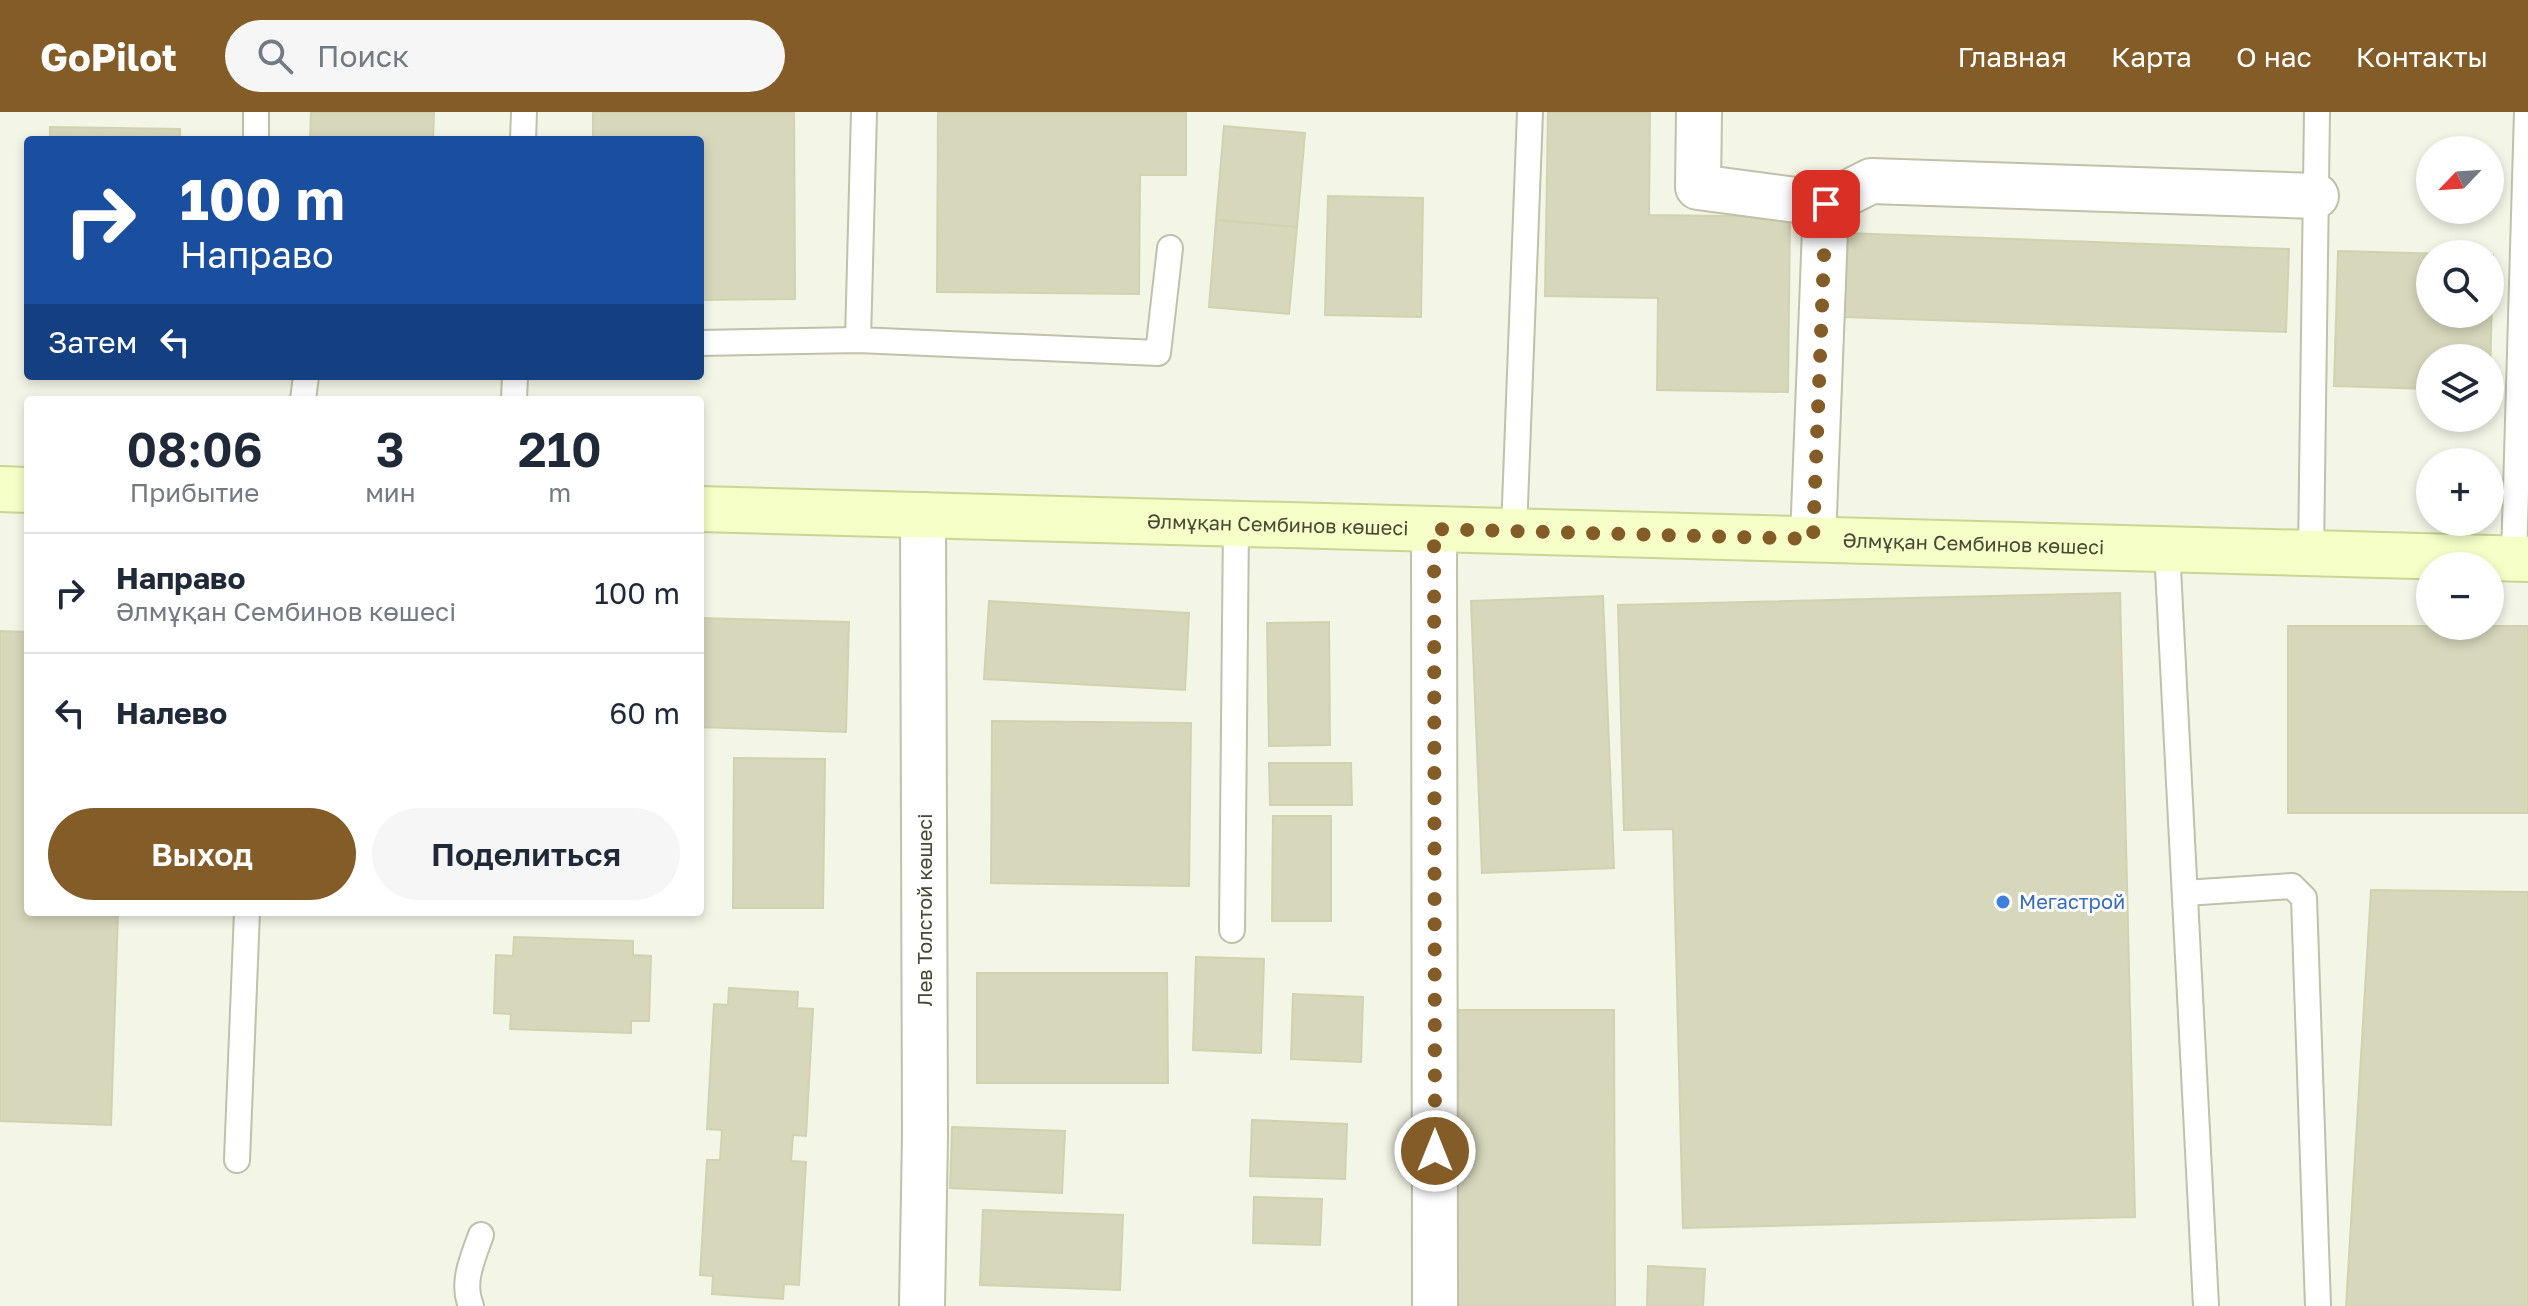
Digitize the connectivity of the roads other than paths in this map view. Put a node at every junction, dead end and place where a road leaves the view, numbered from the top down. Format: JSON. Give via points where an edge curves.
{"nodes":[{"id":1,"x":256,"y":112,"type":"edge"},
{"id":2,"x":524,"y":112,"type":"edge"},
{"id":3,"x":864,"y":112,"type":"edge"},
{"id":4,"x":1530,"y":112,"type":"edge"},
{"id":5,"x":1699,"y":112,"type":"edge"},
{"id":6,"x":2317,"y":112,"type":"edge"},
{"id":7,"x":2527,"y":112,"type":"edge"},
{"id":8,"x":256,"y":136,"type":"edge"},
{"id":9,"x":523,"y":136,"type":"edge"},
{"id":10,"x":2316,"y":196,"type":"junction"},
{"id":11,"x":1826,"y":204,"type":"junction"},
{"id":12,"x":1170,"y":248,"type":"dead end"},
{"id":13,"x":858,"y":340,"type":"junction"},
{"id":14,"x":704,"y":343,"type":"edge"},
{"id":15,"x":2522,"y":471,"type":"edge"},
{"id":16,"x":0,"y":489,"type":"edge"},
{"id":17,"x":24,"y":490,"type":"edge"},
{"id":18,"x":704,"y":509,"type":"edge"},
{"id":19,"x":923,"y":515,"type":"junction"},
{"id":20,"x":1236,"y":523,"type":"junction"},
{"id":21,"x":1434,"y":529,"type":"junction"},
{"id":22,"x":1514,"y":531,"type":"junction"},
{"id":23,"x":1813,"y":539,"type":"junction"},
{"id":24,"x":2167,"y":549,"type":"junction"},
{"id":25,"x":2311,"y":553,"type":"junction"},
{"id":26,"x":2521,"y":559,"type":"edge"},
{"id":27,"x":2185,"y":893,"type":"junction"},
{"id":28,"x":247,"y":916,"type":"edge"},
{"id":29,"x":1232,"y":930,"type":"dead end"},
{"id":30,"x":237,"y":1160,"type":"dead end"},
{"id":31,"x":481,"y":1235,"type":"dead end"},
{"id":32,"x":471,"y":1306,"type":"edge"},
{"id":33,"x":922,"y":1306,"type":"edge"},
{"id":34,"x":1435,"y":1306,"type":"edge"},
{"id":35,"x":2206,"y":1306,"type":"edge"},
{"id":36,"x":2318,"y":1306,"type":"edge"}],
"edges":[{"from":1,"to":8,"type":"lane"},
{"from":2,"to":9,"type":"lane"},
{"from":3,"to":13,"type":"lane"},
{"from":4,"to":22,"type":"lane"},
{"from":5,"to":11,"type":"street","via":[[1698,187]]},
{"from":6,"to":10,"type":"lane"},
{"from":7,"to":15,"type":"lane"},
{"from":10,"to":11,"type":"street","via":[[1871,181]]},
{"from":10,"to":25,"type":"lane"},
{"from":11,"to":23,"type":"street"},
{"from":12,"to":13,"type":"lane","via":[[1158,353]]},
{"from":13,"to":14,"type":"lane"},
{"from":15,"to":26,"type":"lane"},
{"from":16,"to":17,"type":"street"},
{"from":18,"to":19,"type":"street","name":"Әлмұқан Сембинов көшесі"},
{"from":19,"to":20,"type":"street","name":"Әлмұқан Сембинов көшесі"},
{"from":19,"to":33,"type":"street","name":"Лев Толстой көшесі"},
{"from":20,"to":21,"type":"street","name":"Әлмұқан Сембинов көшесі"},
{"from":20,"to":29,"type":"lane"},
{"from":21,"to":22,"type":"street","name":"Әлмұқан Сембинов көшесі"},
{"from":21,"to":34,"type":"street"},
{"from":22,"to":23,"type":"street","name":"Әлмұқан Сембинов көшесі"},
{"from":23,"to":24,"type":"street","name":"Әлмұқан Сембинов көшесі"},
{"from":24,"to":25,"type":"street","name":"Әлмұқан Сембинов көшесі"},
{"from":24,"to":27,"type":"lane"},
{"from":25,"to":26,"type":"street","name":"Әлмұқан Сембинов көшесі"},
{"from":27,"to":35,"type":"lane"},
{"from":27,"to":36,"type":"lane","via":[[2292,886],[2304,898]]},
{"from":28,"to":30,"type":"lane"},
{"from":31,"to":32,"type":"lane","via":[[469,1267],[466,1295]]}]}
